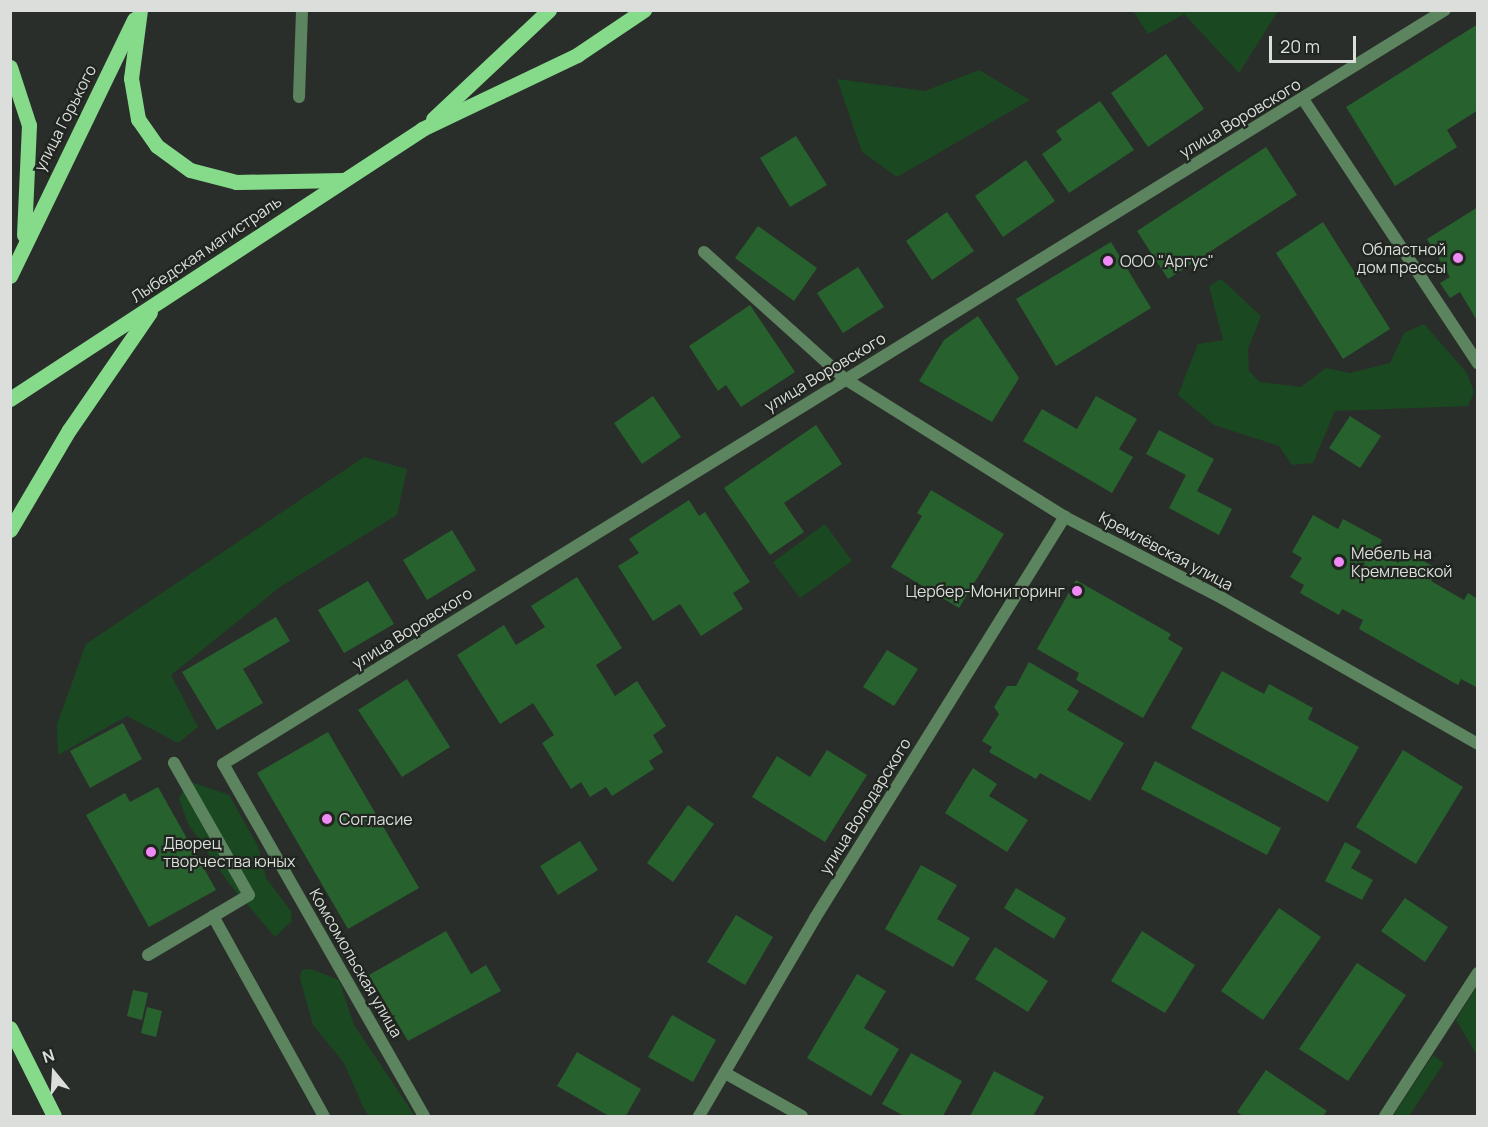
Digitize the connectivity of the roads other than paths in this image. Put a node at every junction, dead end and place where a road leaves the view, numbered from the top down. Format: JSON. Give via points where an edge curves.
{"nodes":[{"id":1,"x":139,"y":10,"type":"edge"},
{"id":2,"x":302,"y":10,"type":"edge"},
{"id":3,"x":549,"y":10,"type":"edge"},
{"id":4,"x":644,"y":10,"type":"edge"},
{"id":5,"x":1445,"y":10,"type":"edge"},
{"id":6,"x":10,"y":67,"type":"edge"},
{"id":7,"x":299,"y":97,"type":"dead end"},
{"id":8,"x":1303,"y":99,"type":"junction"},
{"id":9,"x":422,"y":129,"type":"junction"},
{"id":10,"x":342,"y":180,"type":"junction"},
{"id":11,"x":23,"y":241,"type":"junction"},
{"id":12,"x":704,"y":252,"type":"dead end"},
{"id":13,"x":10,"y":276,"type":"edge"},
{"id":14,"x":153,"y":307,"type":"junction"},
{"id":15,"x":1478,"y":363,"type":"edge"},
{"id":16,"x":845,"y":379,"type":"junction"},
{"id":17,"x":10,"y":399,"type":"edge"},
{"id":18,"x":1065,"y":517,"type":"junction"},
{"id":19,"x":10,"y":530,"type":"edge"},
{"id":20,"x":1478,"y":744,"type":"edge"},
{"id":21,"x":174,"y":763,"type":"dead end"},
{"id":22,"x":223,"y":764,"type":"joint"},
{"id":23,"x":213,"y":916,"type":"junction"},
{"id":24,"x":148,"y":955,"type":"dead end"},
{"id":25,"x":1478,"y":973,"type":"edge"},
{"id":26,"x":10,"y":1028,"type":"edge"},
{"id":27,"x":725,"y":1072,"type":"junction"},
{"id":28,"x":54,"y":1116,"type":"edge"},
{"id":29,"x":324,"y":1116,"type":"edge"},
{"id":30,"x":424,"y":1116,"type":"edge"},
{"id":31,"x":699,"y":1116,"type":"edge"},
{"id":32,"x":802,"y":1116,"type":"edge"},
{"id":33,"x":1385,"y":1116,"type":"edge"}],
"edges":[{"from":1,"to":10,"type":"main road","via":[[130,78],[138,119],[157,146],[190,170],[236,182]]},
{"from":1,"to":11,"type":"main road","name":"улица Горького"},
{"from":2,"to":7,"type":"street"},
{"from":3,"to":9,"type":"main road","name":"Лыбедская магистраль"},
{"from":4,"to":9,"type":"main road","name":"Лыбедская магистраль","via":[[578,55]]},
{"from":5,"to":8,"type":"street","name":"улица Воровского"},
{"from":6,"to":11,"type":"main road","name":"улица Горького","via":[[29,125]]},
{"from":8,"to":15,"type":"street"},
{"from":8,"to":16,"type":"street","name":"улица Воровского"},
{"from":9,"to":10,"type":"main road","name":"Лыбедская магистраль"},
{"from":10,"to":14,"type":"main road","name":"Лыбедская магистраль"},
{"from":11,"to":13,"type":"main road","name":"улица Горького"},
{"from":12,"to":16,"type":"street","name":"Кремлёвская улица"},
{"from":14,"to":17,"type":"main road","name":"Лыбедская магистраль"},
{"from":14,"to":19,"type":"main road","via":[[69,430]]},
{"from":16,"to":18,"type":"street","name":"Кремлёвская улица"},
{"from":16,"to":22,"type":"street","name":"улица Воровского"},
{"from":18,"to":20,"type":"street","name":"Кремлёвская улица","via":[[1222,598]]},
{"from":18,"to":27,"type":"street","name":"улица Володарского","via":[[821,908]]},
{"from":21,"to":23,"type":"street","via":[[249,895]]},
{"from":22,"to":30,"type":"street","name":"Комсомольская улица"},
{"from":23,"to":24,"type":"street"},
{"from":23,"to":29,"type":"street"},
{"from":25,"to":33,"type":"street"},
{"from":26,"to":28,"type":"main road"},
{"from":27,"to":31,"type":"street","name":"улица Володарского"},
{"from":27,"to":32,"type":"street"}]}
